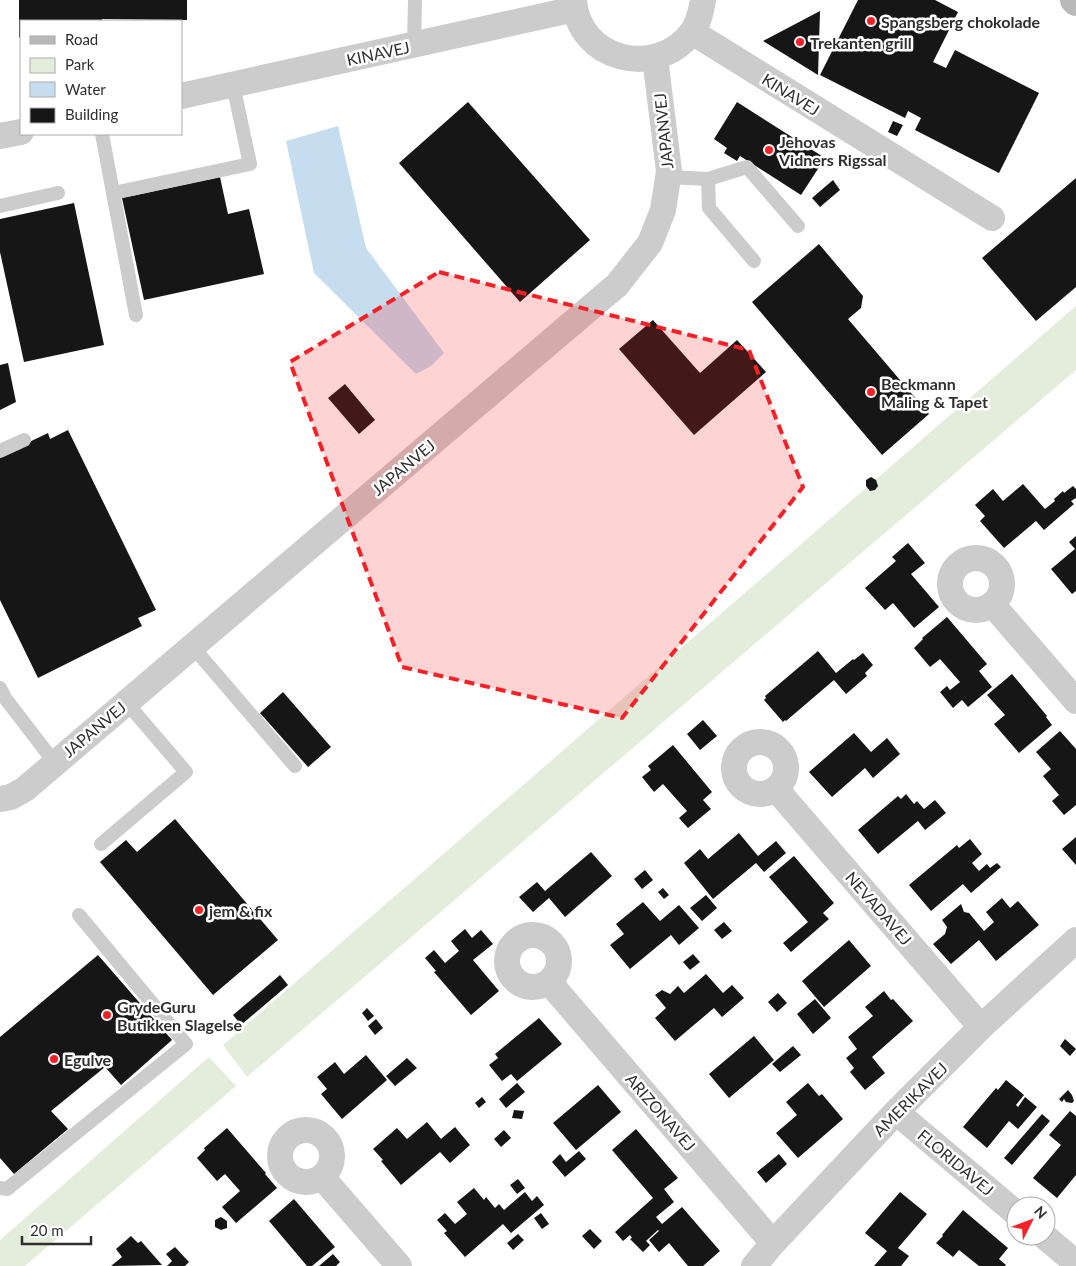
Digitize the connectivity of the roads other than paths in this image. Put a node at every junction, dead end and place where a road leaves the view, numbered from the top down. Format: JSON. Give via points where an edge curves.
{"nodes":[{"id":1,"x":415,"y":0,"type":"edge"},
{"id":2,"x":703,"y":0,"type":"edge"},
{"id":3,"x":575,"y":5,"type":"edge"},
{"id":4,"x":692,"y":32,"type":"junction"},
{"id":5,"x":414,"y":45,"type":"junction"},
{"id":6,"x":655,"y":58,"type":"junction"},
{"id":7,"x":233,"y":85,"type":"junction"},
{"id":8,"x":182,"y":96,"type":"edge"},
{"id":9,"x":20,"y":132,"type":"edge"},
{"id":10,"x":102,"y":135,"type":"edge"},
{"id":11,"x":0,"y":136,"type":"edge"},
{"id":12,"x":668,"y":177,"type":"junction"},
{"id":13,"x":708,"y":179,"type":"junction"},
{"id":14,"x":58,"y":193,"type":"dead end"},
{"id":15,"x":113,"y":193,"type":"junction"},
{"id":16,"x":0,"y":206,"type":"edge"},
{"id":17,"x":992,"y":218,"type":"dead end"},
{"id":18,"x":798,"y":226,"type":"dead end"},
{"id":19,"x":754,"y":261,"type":"dead end"},
{"id":20,"x":136,"y":315,"type":"dead end"},
{"id":21,"x":24,"y":440,"type":"dead end"},
{"id":22,"x":0,"y":451,"type":"edge"},
{"id":23,"x":992,"y":604,"type":"dead end"},
{"id":24,"x":192,"y":646,"type":"junction"},
{"id":25,"x":0,"y":688,"type":"edge"},
{"id":26,"x":1076,"y":701,"type":"edge"},
{"id":27,"x":126,"y":702,"type":"junction"},
{"id":28,"x":55,"y":763,"type":"junction"},
{"id":29,"x":295,"y":766,"type":"dead end"},
{"id":30,"x":776,"y":789,"type":"dead end"},
{"id":31,"x":0,"y":799,"type":"edge"},
{"id":32,"x":101,"y":844,"type":"dead end"},
{"id":33,"x":79,"y":915,"type":"dead end"},
{"id":34,"x":1076,"y":940,"type":"edge"},
{"id":35,"x":549,"y":982,"type":"dead end"},
{"id":36,"x":981,"y":1028,"type":"junction"},
{"id":37,"x":896,"y":1112,"type":"junction"},
{"id":38,"x":322,"y":1177,"type":"dead end"},
{"id":39,"x":0,"y":1188,"type":"edge"},
{"id":40,"x":1006,"y":1205,"type":"edge"},
{"id":41,"x":774,"y":1243,"type":"junction"},
{"id":42,"x":1056,"y":1246,"type":"edge"},
{"id":43,"x":1076,"y":1262,"type":"edge"},
{"id":44,"x":399,"y":1266,"type":"edge"},
{"id":45,"x":754,"y":1266,"type":"edge"}],
"edges":[{"from":1,"to":5,"type":"lane"},
{"from":2,"to":4,"type":"street"},
{"from":3,"to":5,"type":"street","name":"KINAVEJ"},
{"from":3,"to":6,"type":"street","via":[[583,28],[596,44],[614,55],[635,60]]},
{"from":4,"to":6,"type":"street","via":[[676,48]]},
{"from":4,"to":17,"type":"street","name":"KINAVEJ"},
{"from":5,"to":7,"type":"street","name":"KINAVEJ"},
{"from":6,"to":12,"type":"street","name":"JAPANVEJ"},
{"from":7,"to":8,"type":"street","name":"KINAVEJ"},
{"from":7,"to":15,"type":"lane","via":[[250,164]]},
{"from":9,"to":11,"type":"street"},
{"from":10,"to":15,"type":"lane"},
{"from":12,"to":13,"type":"lane"},
{"from":12,"to":24,"type":"street","name":"JAPANVEJ","via":[[663,210],[650,243],[617,285]]},
{"from":13,"to":18,"type":"lane","via":[[747,167]]},
{"from":13,"to":19,"type":"lane","via":[[709,208]]},
{"from":14,"to":16,"type":"lane"},
{"from":15,"to":20,"type":"lane"},
{"from":21,"to":22,"type":"lane"},
{"from":23,"to":26,"type":"street"},
{"from":24,"to":27,"type":"street","name":"JAPANVEJ"},
{"from":24,"to":29,"type":"lane"},
{"from":25,"to":28,"type":"lane"},
{"from":27,"to":28,"type":"street","name":"JAPANVEJ"},
{"from":27,"to":32,"type":"lane","via":[[186,772]]},
{"from":28,"to":31,"type":"street","name":"JAPANVEJ","via":[[25,789]]},
{"from":30,"to":36,"type":"street","name":"NEVADAVEJ"},
{"from":33,"to":39,"type":"lane","via":[[186,1044],[8,1189]]},
{"from":34,"to":36,"type":"street","name":"AMERIKAVEJ"},
{"from":35,"to":41,"type":"street","name":"ARIZONAVEJ"},
{"from":36,"to":37,"type":"street","name":"AMERIKAVEJ"},
{"from":37,"to":40,"type":"street","name":"FLORIDAVEJ"},
{"from":37,"to":41,"type":"street","name":"AMERIKAVEJ"},
{"from":38,"to":44,"type":"street"},
{"from":41,"to":45,"type":"street","name":"AMERIKAVEJ"},
{"from":42,"to":43,"type":"street"}]}
